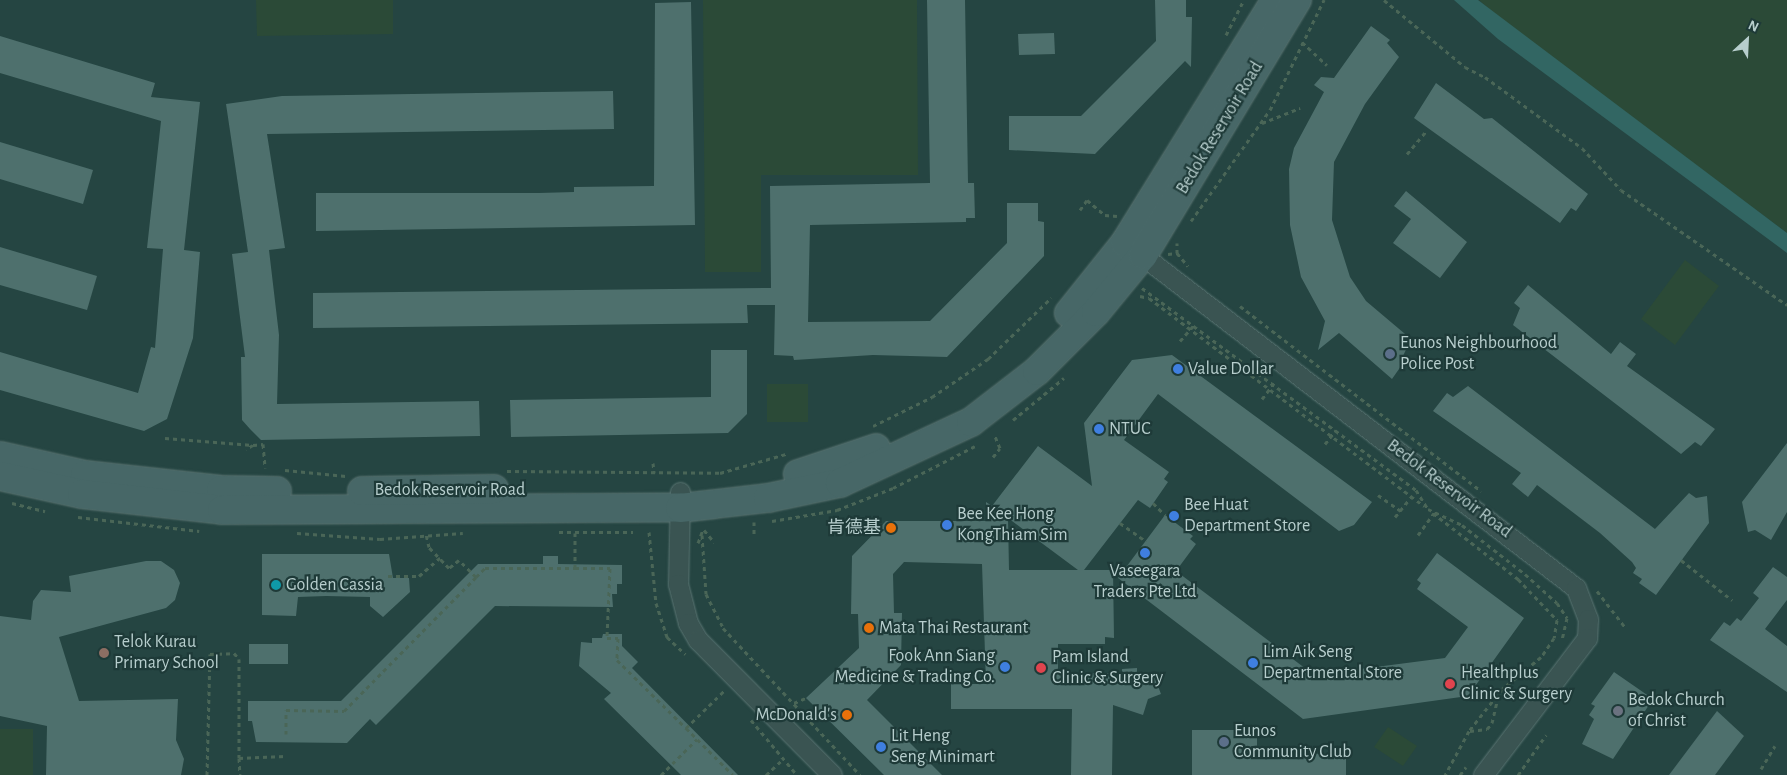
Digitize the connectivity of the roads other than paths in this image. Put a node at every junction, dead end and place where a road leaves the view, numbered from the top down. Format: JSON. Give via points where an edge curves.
{"nodes":[{"id":1,"x":1275,"y":0,"type":"edge"},
{"id":2,"x":1297,"y":0,"type":"edge"},
{"id":3,"x":1144,"y":251,"type":"junction"},
{"id":4,"x":0,"y":456,"type":"edge"},
{"id":5,"x":0,"y":476,"type":"edge"},
{"id":6,"x":221,"y":500,"type":"junction"},
{"id":7,"x":680,"y":500,"type":"junction"},
{"id":8,"x":1476,"y":768,"type":"edge"},
{"id":9,"x":832,"y":775,"type":"edge"}],
"edges":[{"from":1,"to":3,"type":"main road","name":"Bedok Reservoir Road"},
{"from":2,"to":3,"type":"main road","name":"Bedok Reservoir Road"},
{"from":3,"to":7,"type":"main road","name":"Bedok Reservoir Road","via":[[1037,371],[971,422],[840,483],[768,498]]},
{"from":3,"to":8,"type":"street","name":"Bedok Reservoir Road","via":[[1576,588],[1588,619],[1587,638]]},
{"from":4,"to":6,"type":"main road","name":"Bedok Reservoir Road","via":[[86,476]]},
{"from":5,"to":6,"type":"main road","name":"Bedok Reservoir Road","via":[[82,494]]},
{"from":6,"to":7,"type":"main road","name":"Bedok Reservoir Road"},
{"from":7,"to":9,"type":"street","via":[[678,584],[688,623],[730,684]]}]}
